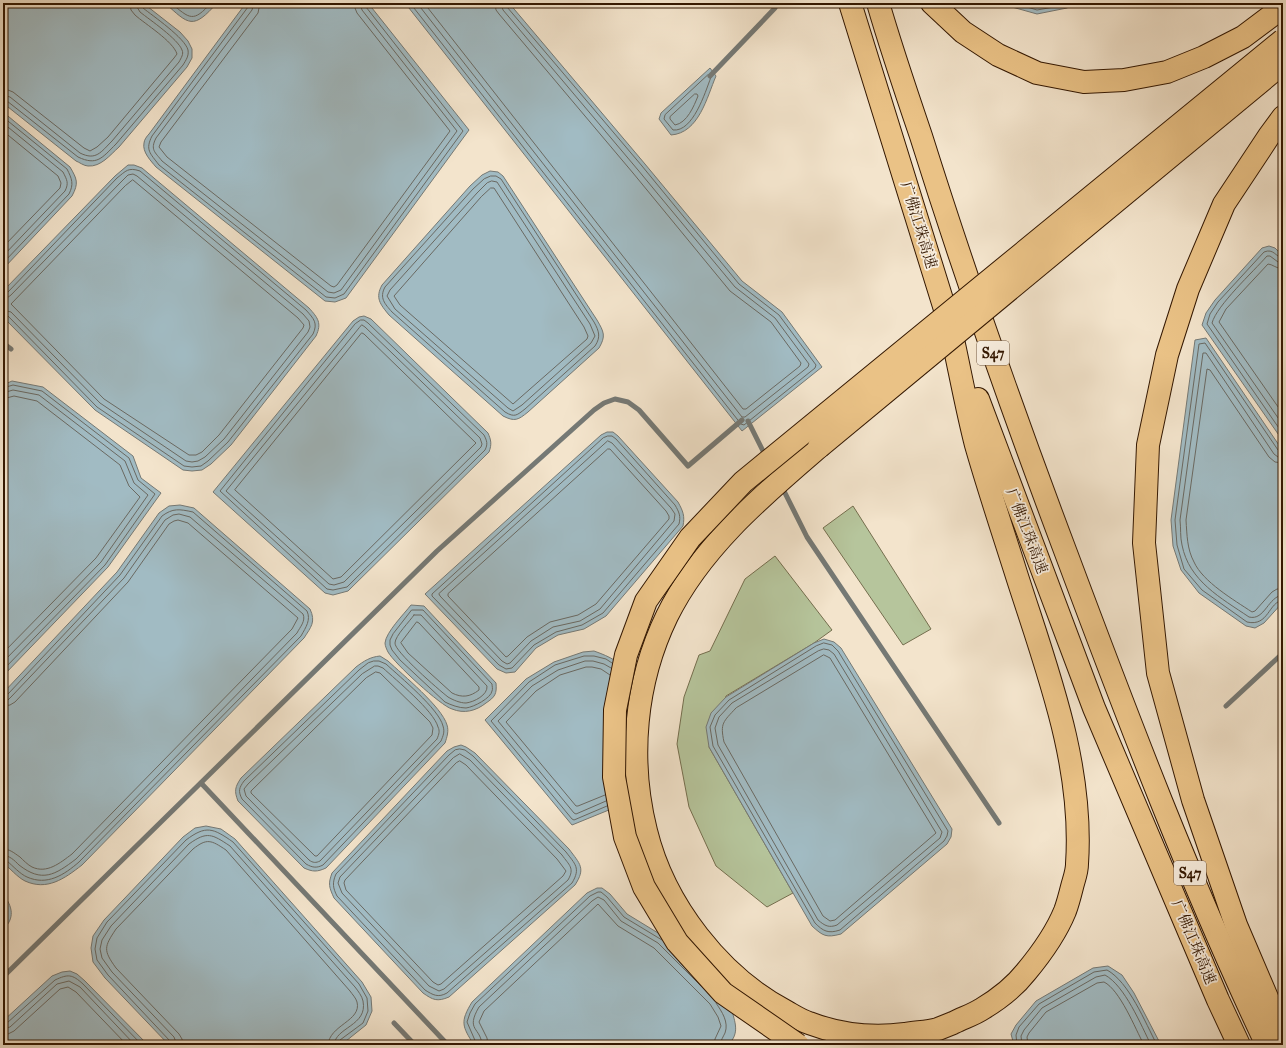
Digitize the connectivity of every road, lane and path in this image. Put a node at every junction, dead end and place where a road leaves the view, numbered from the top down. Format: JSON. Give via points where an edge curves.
{"nodes":[{"id":1,"x":850,"y":3,"type":"edge"},
{"id":2,"x":878,"y":3,"type":"edge"},
{"id":3,"x":932,"y":3,"type":"edge"},
{"id":4,"x":1283,"y":7,"type":"edge"},
{"id":5,"x":1283,"y":40,"type":"edge"},
{"id":6,"x":1283,"y":63,"type":"edge"},
{"id":7,"x":1283,"y":117,"type":"edge"},
{"id":8,"x":950,"y":326,"type":"junction"},
{"id":9,"x":1283,"y":1035,"type":"edge"},
{"id":10,"x":798,"y":1045,"type":"edge"},
{"id":11,"x":1239,"y":1045,"type":"edge"},
{"id":12,"x":1267,"y":1045,"type":"edge"}],
"edges":[{"from":1,"to":8,"type":"highway","name":"广佛江珠高速","number":"S47"},
{"from":2,"to":12,"type":"highway","name":"广佛江珠高速","number":"S47","via":[[952,236],[1019,428],[1176,840]]},
{"from":3,"to":4,"type":"highway","via":[[963,32],[998,55],[1037,73],[1084,82],[1124,80],[1167,72],[1204,58],[1243,37]]},
{"from":5,"to":10,"type":"highway","bridge":true,"via":[[743,482],[690,538],[646,601],[626,655],[616,710],[614,777],[625,837],[644,887],[677,942],[723,993]]},
{"from":6,"to":8,"type":"highway","bridge":true,"via":[[819,447],[779,482],[708,552],[668,613],[644,679],[638,713],[636,749],[646,832],[660,872],[681,911],[706,946],[736,978],[769,1003],[807,1023],[845,1034],[890,1036],[937,1030],[981,1010],[1018,982],[1043,951],[1064,913],[1077,870],[1079,825],[1072,768],[1061,718],[976,444]]},
{"from":7,"to":9,"type":"highway","via":[[1224,204],[1188,289],[1167,355],[1148,445],[1144,544],[1158,673],[1193,800],[1236,925]]},
{"from":8,"to":11,"type":"highway","name":"广佛江珠高速","number":"S47","via":[[1094,708]]}]}
